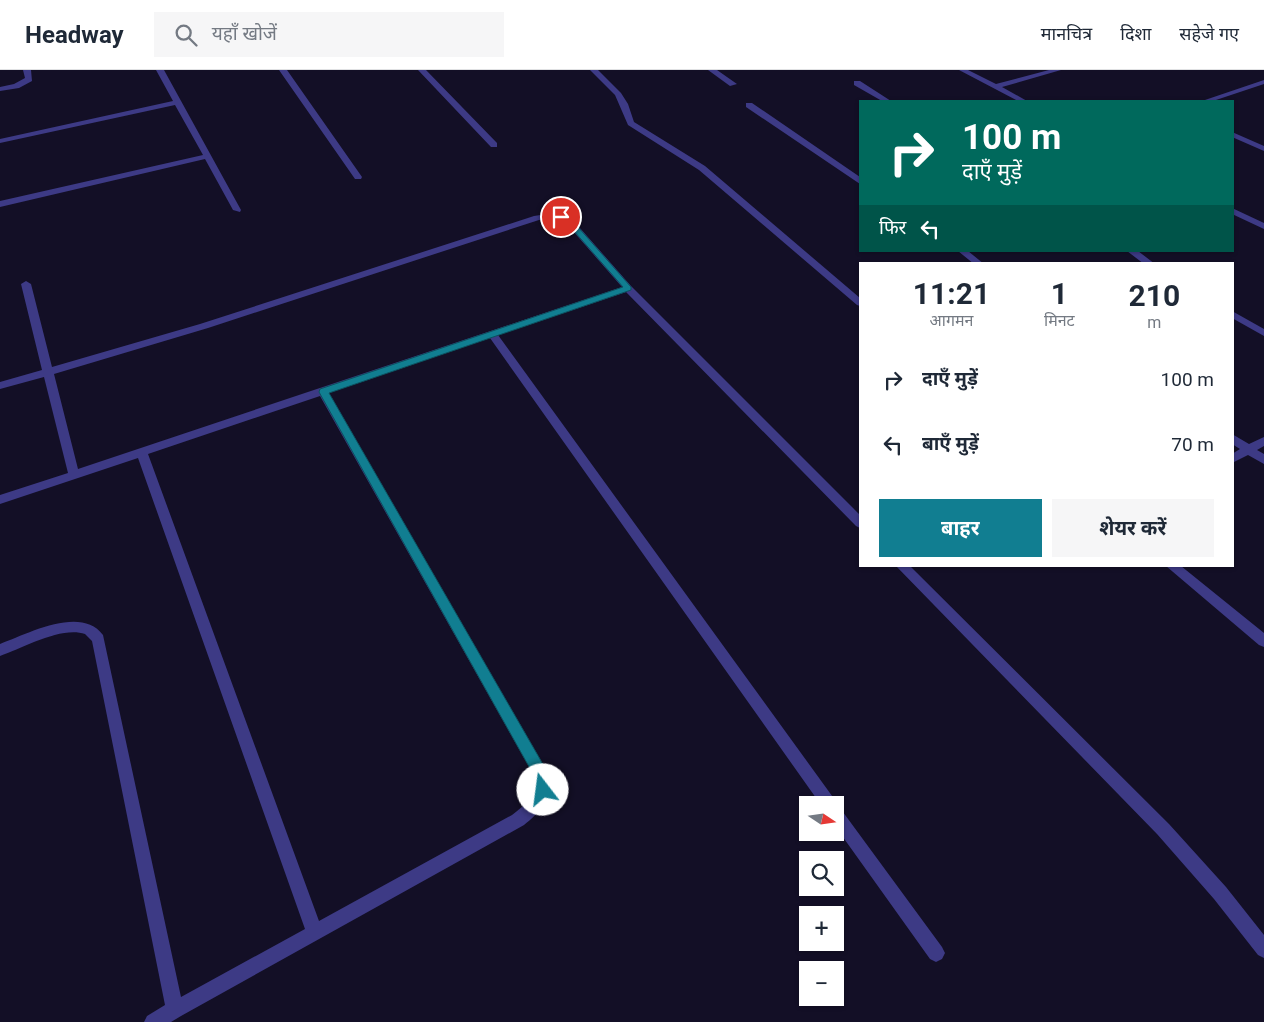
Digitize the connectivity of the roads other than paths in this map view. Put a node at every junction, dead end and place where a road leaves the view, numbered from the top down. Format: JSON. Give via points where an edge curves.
{"nodes":[{"id":1,"x":27,"y":70,"type":"edge"},
{"id":2,"x":160,"y":70,"type":"edge"},
{"id":3,"x":283,"y":70,"type":"edge"},
{"id":4,"x":422,"y":70,"type":"edge"},
{"id":5,"x":594,"y":70,"type":"edge"},
{"id":6,"x":712,"y":70,"type":"edge"},
{"id":7,"x":963,"y":70,"type":"edge"},
{"id":8,"x":1057,"y":70,"type":"edge"},
{"id":9,"x":1264,"y":82,"type":"edge"},
{"id":10,"x":857,"y":83,"type":"dead end"},
{"id":11,"x":732,"y":84,"type":"dead end"},
{"id":12,"x":996,"y":87,"type":"junction"},
{"id":13,"x":0,"y":89,"type":"edge"},
{"id":14,"x":885,"y":100,"type":"edge"},
{"id":15,"x":1021,"y":100,"type":"edge"},
{"id":16,"x":1209,"y":100,"type":"edge"},
{"id":17,"x":178,"y":102,"type":"junction"},
{"id":18,"x":749,"y":105,"type":"dead end"},
{"id":19,"x":1234,"y":135,"type":"edge"},
{"id":20,"x":0,"y":141,"type":"edge"},
{"id":21,"x":494,"y":146,"type":"dead end"},
{"id":22,"x":1264,"y":149,"type":"edge"},
{"id":23,"x":207,"y":156,"type":"junction"},
{"id":24,"x":358,"y":177,"type":"dead end"},
{"id":25,"x":859,"y":180,"type":"edge"},
{"id":26,"x":0,"y":204,"type":"edge"},
{"id":27,"x":237,"y":210,"type":"dead end"},
{"id":28,"x":1234,"y":211,"type":"edge"},
{"id":29,"x":1264,"y":226,"type":"edge"},
{"id":30,"x":963,"y":252,"type":"edge"},
{"id":31,"x":1133,"y":252,"type":"edge"},
{"id":32,"x":977,"y":262,"type":"edge"},
{"id":33,"x":1148,"y":262,"type":"edge"},
{"id":34,"x":26,"y":284,"type":"dead end"},
{"id":35,"x":628,"y":288,"type":"junction"},
{"id":36,"x":859,"y":302,"type":"edge"},
{"id":37,"x":1234,"y":315,"type":"edge"},
{"id":38,"x":1264,"y":333,"type":"edge"},
{"id":39,"x":492,"y":334,"type":"junction"},
{"id":40,"x":48,"y":372,"type":"junction"},
{"id":41,"x":0,"y":386,"type":"edge"},
{"id":42,"x":324,"y":392,"type":"junction"},
{"id":43,"x":1234,"y":439,"type":"edge"},
{"id":44,"x":1264,"y":441,"type":"edge"},
{"id":45,"x":1249,"y":449,"type":"junction"},
{"id":46,"x":142,"y":453,"type":"junction"},
{"id":47,"x":1234,"y":458,"type":"edge"},
{"id":48,"x":1264,"y":460,"type":"edge"},
{"id":49,"x":74,"y":475,"type":"junction"},
{"id":50,"x":0,"y":500,"type":"edge"},
{"id":51,"x":859,"y":522,"type":"edge"},
{"id":52,"x":903,"y":567,"type":"edge"},
{"id":53,"x":1173,"y":567,"type":"edge"},
{"id":54,"x":1264,"y":641,"type":"edge"},
{"id":55,"x":0,"y":650,"type":"edge"},
{"id":56,"x":824,"y":796,"type":"edge"},
{"id":57,"x":844,"y":825,"type":"edge"},
{"id":58,"x":315,"y":932,"type":"junction"},
{"id":59,"x":1264,"y":949,"type":"edge"},
{"id":60,"x":936,"y":953,"type":"dead end"},
{"id":61,"x":175,"y":1010,"type":"junction"},
{"id":62,"x":152,"y":1022,"type":"edge"}],
"edges":[{"from":1,"to":13,"type":"street","via":[[29,79],[24,83]]},
{"from":2,"to":17,"type":"street"},
{"from":3,"to":24,"type":"street"},
{"from":4,"to":21,"type":"street"},
{"from":5,"to":36,"type":"street","via":[[620,96],[626,106],[627,118],[641,132],[702,168]]},
{"from":6,"to":11,"type":"street"},
{"from":7,"to":12,"type":"street"},
{"from":8,"to":12,"type":"street"},
{"from":9,"to":16,"type":"street"},
{"from":10,"to":14,"type":"street"},
{"from":12,"to":15,"type":"street"},
{"from":17,"to":20,"type":"street"},
{"from":17,"to":23,"type":"street"},
{"from":18,"to":25,"type":"street"},
{"from":19,"to":22,"type":"street"},
{"from":23,"to":26,"type":"street"},
{"from":23,"to":27,"type":"street"},
{"from":28,"to":29,"type":"street"},
{"from":30,"to":32,"type":"street"},
{"from":31,"to":33,"type":"street"},
{"from":34,"to":40,"type":"street"},
{"from":35,"to":39,"type":"street"},
{"from":35,"to":40,"type":"street","via":[[569,221],[550,215],[204,326]]},
{"from":35,"to":51,"type":"street"},
{"from":37,"to":38,"type":"street"},
{"from":39,"to":42,"type":"street"},
{"from":39,"to":56,"type":"street"},
{"from":40,"to":41,"type":"street"},
{"from":40,"to":49,"type":"street"},
{"from":42,"to":46,"type":"street"},
{"from":42,"to":58,"type":"street","via":[[539,771],[543,790],[537,804],[518,820]]},
{"from":43,"to":45,"type":"street"},
{"from":44,"to":45,"type":"street"},
{"from":45,"to":47,"type":"street"},
{"from":45,"to":48,"type":"street"},
{"from":46,"to":49,"type":"street"},
{"from":46,"to":58,"type":"street"},
{"from":49,"to":50,"type":"street"},
{"from":52,"to":59,"type":"street","via":[[1163,829]]},
{"from":53,"to":54,"type":"street"},
{"from":55,"to":61,"type":"street","via":[[50,631],[74,627],[90,629],[98,639]]},
{"from":57,"to":60,"type":"street"},
{"from":58,"to":61,"type":"street"},
{"from":61,"to":62,"type":"street"}]}
